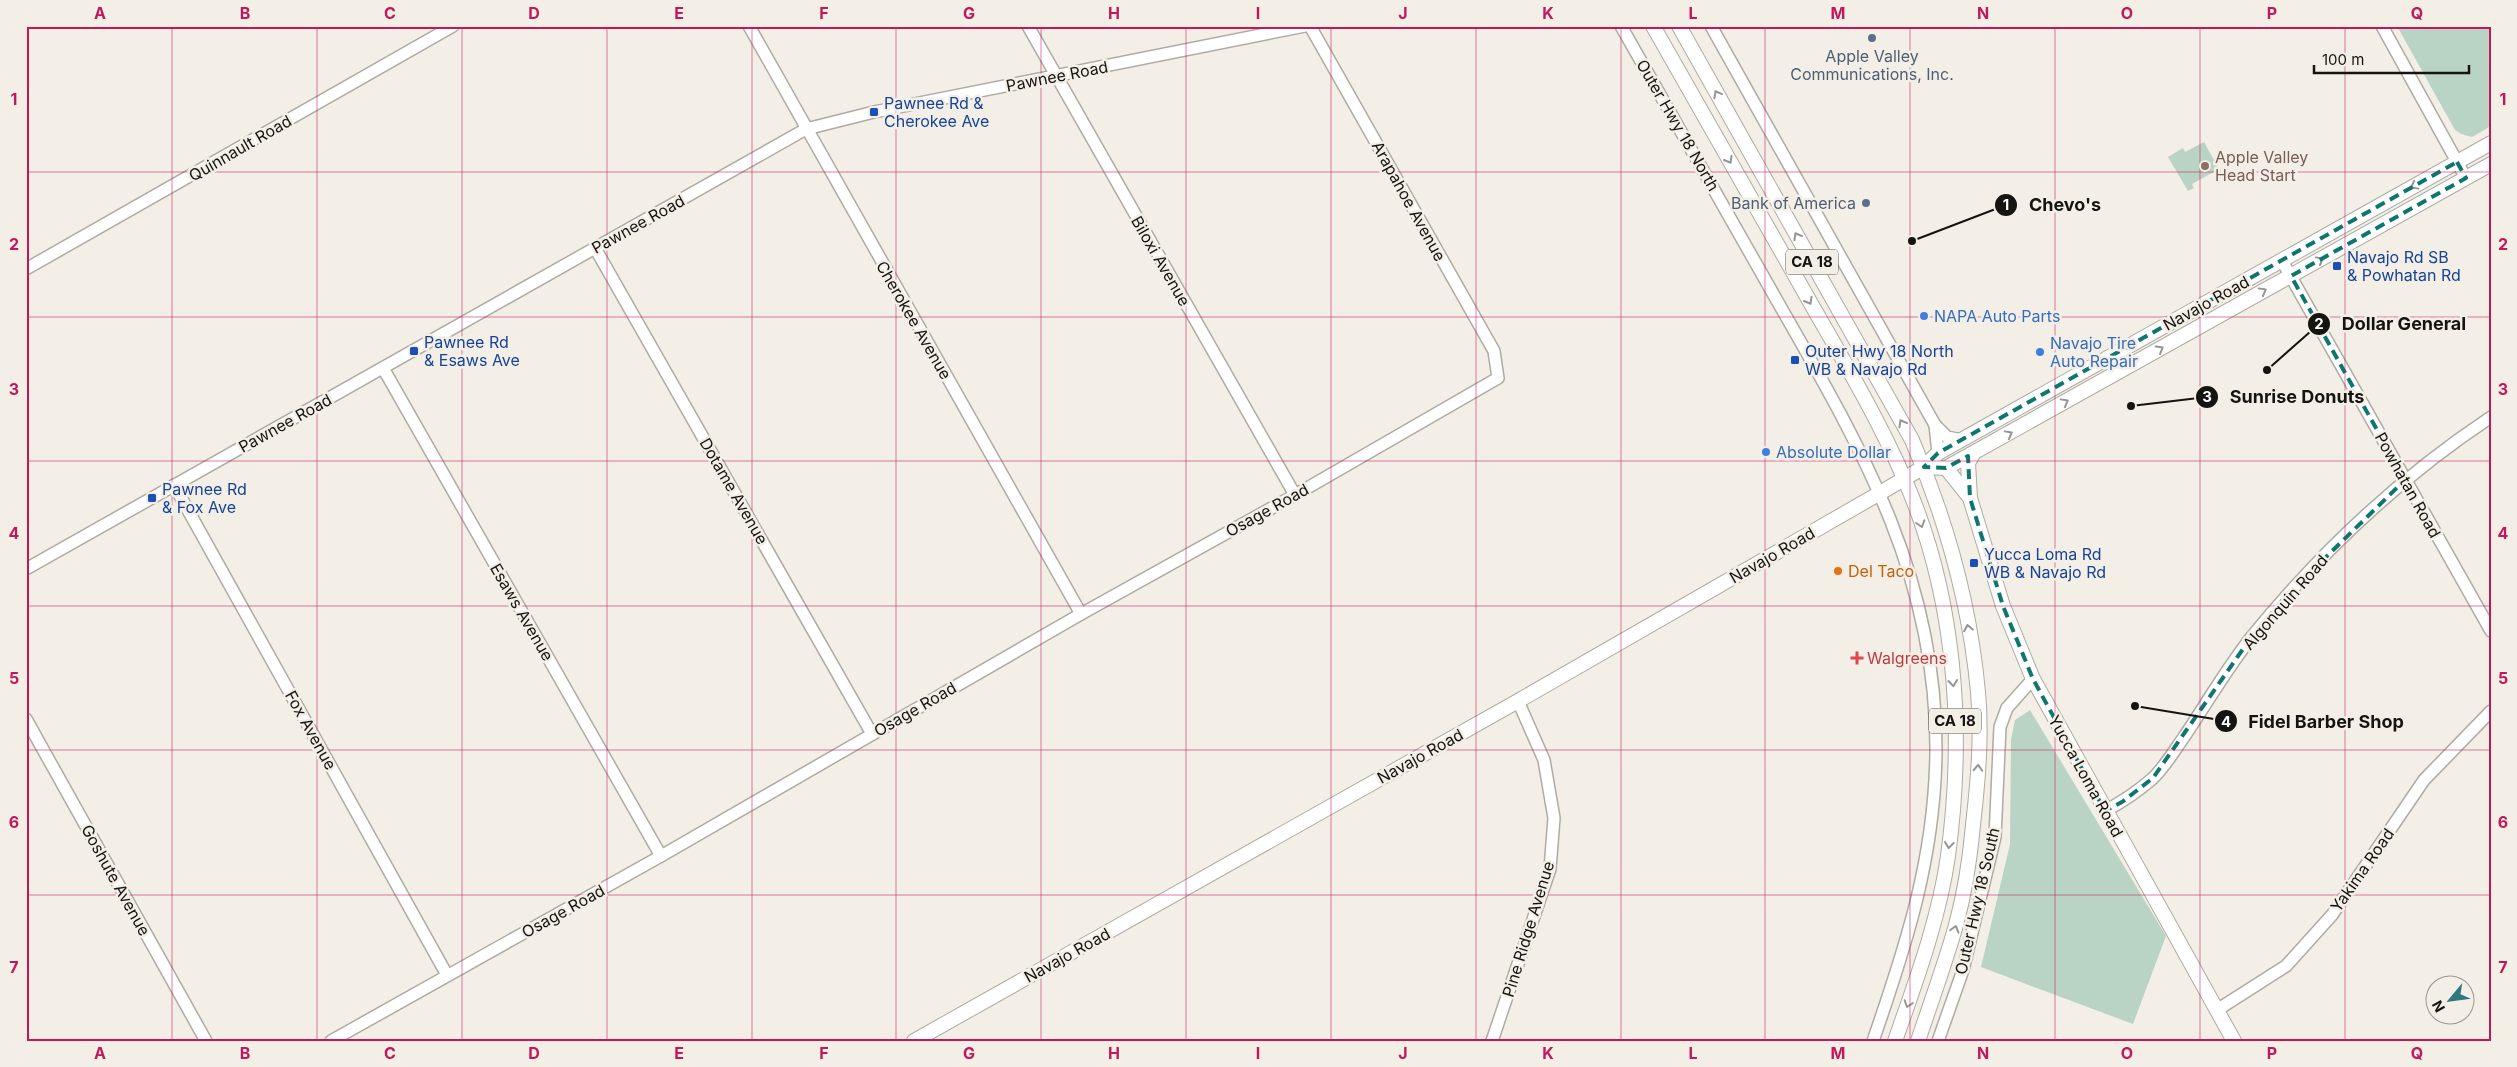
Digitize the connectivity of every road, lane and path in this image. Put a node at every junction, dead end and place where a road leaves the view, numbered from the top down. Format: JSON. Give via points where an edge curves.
{"nodes":[{"id":1,"x":453,"y":26,"type":"edge"},
{"id":2,"x":749,"y":26,"type":"edge"},
{"id":3,"x":1028,"y":26,"type":"edge"},
{"id":4,"x":1305,"y":26,"type":"edge"},
{"id":5,"x":1310,"y":26,"type":"edge"},
{"id":6,"x":1621,"y":26,"type":"edge"},
{"id":7,"x":1653,"y":26,"type":"edge"},
{"id":8,"x":1669,"y":26,"type":"edge"},
{"id":9,"x":1679,"y":26,"type":"edge"},
{"id":10,"x":1711,"y":26,"type":"edge"},
{"id":11,"x":2382,"y":26,"type":"edge"},
{"id":12,"x":1697,"y":59,"type":"junction"},
{"id":13,"x":1056,"y":76,"type":"junction"},
{"id":14,"x":806,"y":129,"type":"junction"},
{"id":15,"x":2491,"y":143,"type":"edge"},
{"id":16,"x":2457,"y":162,"type":"junction"},
{"id":17,"x":2491,"y":164,"type":"edge"},
{"id":18,"x":2466,"y":178,"type":"junction"},
{"id":19,"x":596,"y":248,"type":"junction"},
{"id":20,"x":2282,"y":260,"type":"junction"},
{"id":21,"x":26,"y":269,"type":"edge"},
{"id":22,"x":2291,"y":276,"type":"junction"},
{"id":23,"x":383,"y":368,"type":"junction"},
{"id":24,"x":1498,"y":378,"type":"joint"},
{"id":25,"x":2491,"y":417,"type":"edge"},
{"id":26,"x":1935,"y":425,"type":"junction"},
{"id":27,"x":1962,"y":440,"type":"junction"},
{"id":28,"x":1938,"y":453,"type":"junction"},
{"id":29,"x":1973,"y":454,"type":"junction"},
{"id":30,"x":1924,"y":467,"type":"junction"},
{"id":31,"x":1946,"y":468,"type":"junction"},
{"id":32,"x":1904,"y":478,"type":"junction"},
{"id":33,"x":2405,"y":480,"type":"junction"},
{"id":34,"x":174,"y":485,"type":"junction"},
{"id":35,"x":1880,"y":493,"type":"junction"},
{"id":36,"x":1295,"y":495,"type":"junction"},
{"id":37,"x":1970,"y":498,"type":"junction"},
{"id":38,"x":26,"y":569,"type":"edge"},
{"id":39,"x":1081,"y":614,"type":"junction"},
{"id":40,"x":2491,"y":631,"type":"edge"},
{"id":41,"x":2033,"y":679,"type":"junction"},
{"id":42,"x":1518,"y":701,"type":"junction"},
{"id":43,"x":2491,"y":711,"type":"edge"},
{"id":44,"x":26,"y":719,"type":"edge"},
{"id":45,"x":872,"y":734,"type":"junction"},
{"id":46,"x":2105,"y":811,"type":"junction"},
{"id":47,"x":661,"y":856,"type":"junction"},
{"id":48,"x":447,"y":975,"type":"junction"},
{"id":49,"x":2216,"y":1010,"type":"junction"},
{"id":50,"x":206,"y":1041,"type":"edge"},
{"id":51,"x":331,"y":1041,"type":"edge"},
{"id":52,"x":915,"y":1041,"type":"edge"},
{"id":53,"x":1492,"y":1041,"type":"edge"},
{"id":54,"x":1873,"y":1041,"type":"edge"},
{"id":55,"x":1895,"y":1041,"type":"edge"},
{"id":56,"x":1918,"y":1041,"type":"edge"},
{"id":57,"x":1938,"y":1041,"type":"edge"},
{"id":58,"x":2234,"y":1041,"type":"edge"}],
"edges":[{"from":1,"to":21,"type":"street","name":"Quinnault Road"},
{"from":2,"to":14,"type":"street","name":"Cherokee Avenue"},
{"from":3,"to":13,"type":"street","name":"Biloxi Avenue"},
{"from":4,"to":13,"type":"street","name":"Pawnee Road"},
{"from":5,"to":24,"type":"street","name":"Arapahoe Avenue","via":[[1494,351]]},
{"from":6,"to":35,"type":"street","name":"Outer Hwy 18 North","via":[[1836,404]]},
{"from":7,"to":32,"type":"main road","number":"CA 18","one_way":true,"via":[[1865,398]]},
{"from":8,"to":12,"type":"main road","via":[[1678,42]]},
{"from":9,"to":12,"type":"main road","number":"CA 18"},
{"from":10,"to":26,"type":"street"},
{"from":11,"to":16,"type":"street"},
{"from":30,"to":12,"type":"main road","number":"CA 18","one_way":true,"via":[[1912,440]]},
{"from":13,"to":14,"type":"street","name":"Pawnee Road","via":[[874,112]]},
{"from":13,"to":36,"type":"street","name":"Biloxi Avenue"},
{"from":14,"to":19,"type":"street","name":"Pawnee Road"},
{"from":14,"to":39,"type":"street","name":"Cherokee Avenue"},
{"from":15,"to":16,"type":"main road","name":"Navajo Road"},
{"from":16,"to":18,"type":"street"},
{"from":16,"to":20,"type":"main road","name":"Navajo Road","one_way":true},
{"from":17,"to":18,"type":"main road","name":"Navajo Road"},
{"from":22,"to":18,"type":"main road","name":"Navajo Road","one_way":true},
{"from":19,"to":23,"type":"street","name":"Pawnee Road"},
{"from":19,"to":45,"type":"street","name":"Dotame Avenue"},
{"from":20,"to":22,"type":"street","name":"Powhatan Road"},
{"from":20,"to":27,"type":"main road","name":"Navajo Road"},
{"from":29,"to":22,"type":"main road","name":"Navajo Road","one_way":true},
{"from":22,"to":33,"type":"street","name":"Powhatan Road"},
{"from":23,"to":34,"type":"street","name":"Pawnee Road"},
{"from":23,"to":47,"type":"street","name":"Esaws Avenue"},
{"from":24,"to":36,"type":"street","name":"Osage Road"},
{"from":25,"to":33,"type":"street","name":"Algonquin Road"},
{"from":26,"to":27,"type":"street","via":[[1947,436]]},
{"from":26,"to":28,"type":"street"},
{"from":27,"to":28,"type":"main road","name":"Navajo Road"},
{"from":28,"to":30,"type":"main road","name":"Navajo Road"},
{"from":29,"to":31,"type":"main road","name":"Navajo Road"},
{"from":29,"to":37,"type":"main road","via":[[1968,463]]},
{"from":30,"to":31,"type":"main road"},
{"from":30,"to":32,"type":"main road","name":"Navajo Road"},
{"from":56,"to":30,"type":"main road","number":"CA 18","one_way":true,"via":[[1956,924],[1969,868],[1979,736],[1977,684],[1964,606],[1954,558]]},
{"from":31,"to":37,"type":"main road"},
{"from":32,"to":35,"type":"main road","name":"Navajo Road"},
{"from":32,"to":55,"type":"main road","number":"CA 18","one_way":true,"via":[[1930,552],[1942,603],[1954,692],[1956,755],[1948,859],[1938,908]]},
{"from":33,"to":40,"type":"street","name":"Powhatan Road"},
{"from":33,"to":46,"type":"street","name":"Algonquin Road","via":[[2326,554],[2280,603],[2250,639],[2153,778]]},
{"from":34,"to":38,"type":"street","name":"Pawnee Road"},
{"from":34,"to":48,"type":"street","name":"Fox Avenue"},
{"from":35,"to":42,"type":"main road","name":"Navajo Road"},
{"from":35,"to":54,"type":"street","name":"Outer Hwy 18 North","via":[[1904,552],[1924,626],[1931,666],[1936,751],[1928,848],[1918,900],[1901,962]]},
{"from":36,"to":39,"type":"street","name":"Osage Road"},
{"from":37,"to":41,"type":"main road","name":"Yucca Loma Road","via":[[2003,606]]},
{"from":39,"to":45,"type":"street","name":"Osage Road"},
{"from":41,"to":46,"type":"main road","name":"Yucca Loma Road"},
{"from":41,"to":57,"type":"street","name":"Outer Hwy 18 South","via":[[2008,708],[2000,727],[1995,837],[1963,970]]},
{"from":42,"to":52,"type":"main road","name":"Navajo Road"},
{"from":42,"to":53,"type":"street","name":"Pine Ridge Avenue","via":[[1544,760],[1554,818],[1550,869]]},
{"from":43,"to":49,"type":"street","name":"Yakima Road","via":[[2424,780],[2332,914],[2286,966]]},
{"from":44,"to":50,"type":"street","name":"Goshute Avenue"},
{"from":45,"to":47,"type":"street","name":"Osage Road"},
{"from":46,"to":49,"type":"main road","name":"Yucca Loma Road"},
{"from":47,"to":48,"type":"street","name":"Osage Road"},
{"from":48,"to":51,"type":"street","name":"Osage Road"},
{"from":49,"to":58,"type":"main road","name":"Yucca Loma Road"}]}
